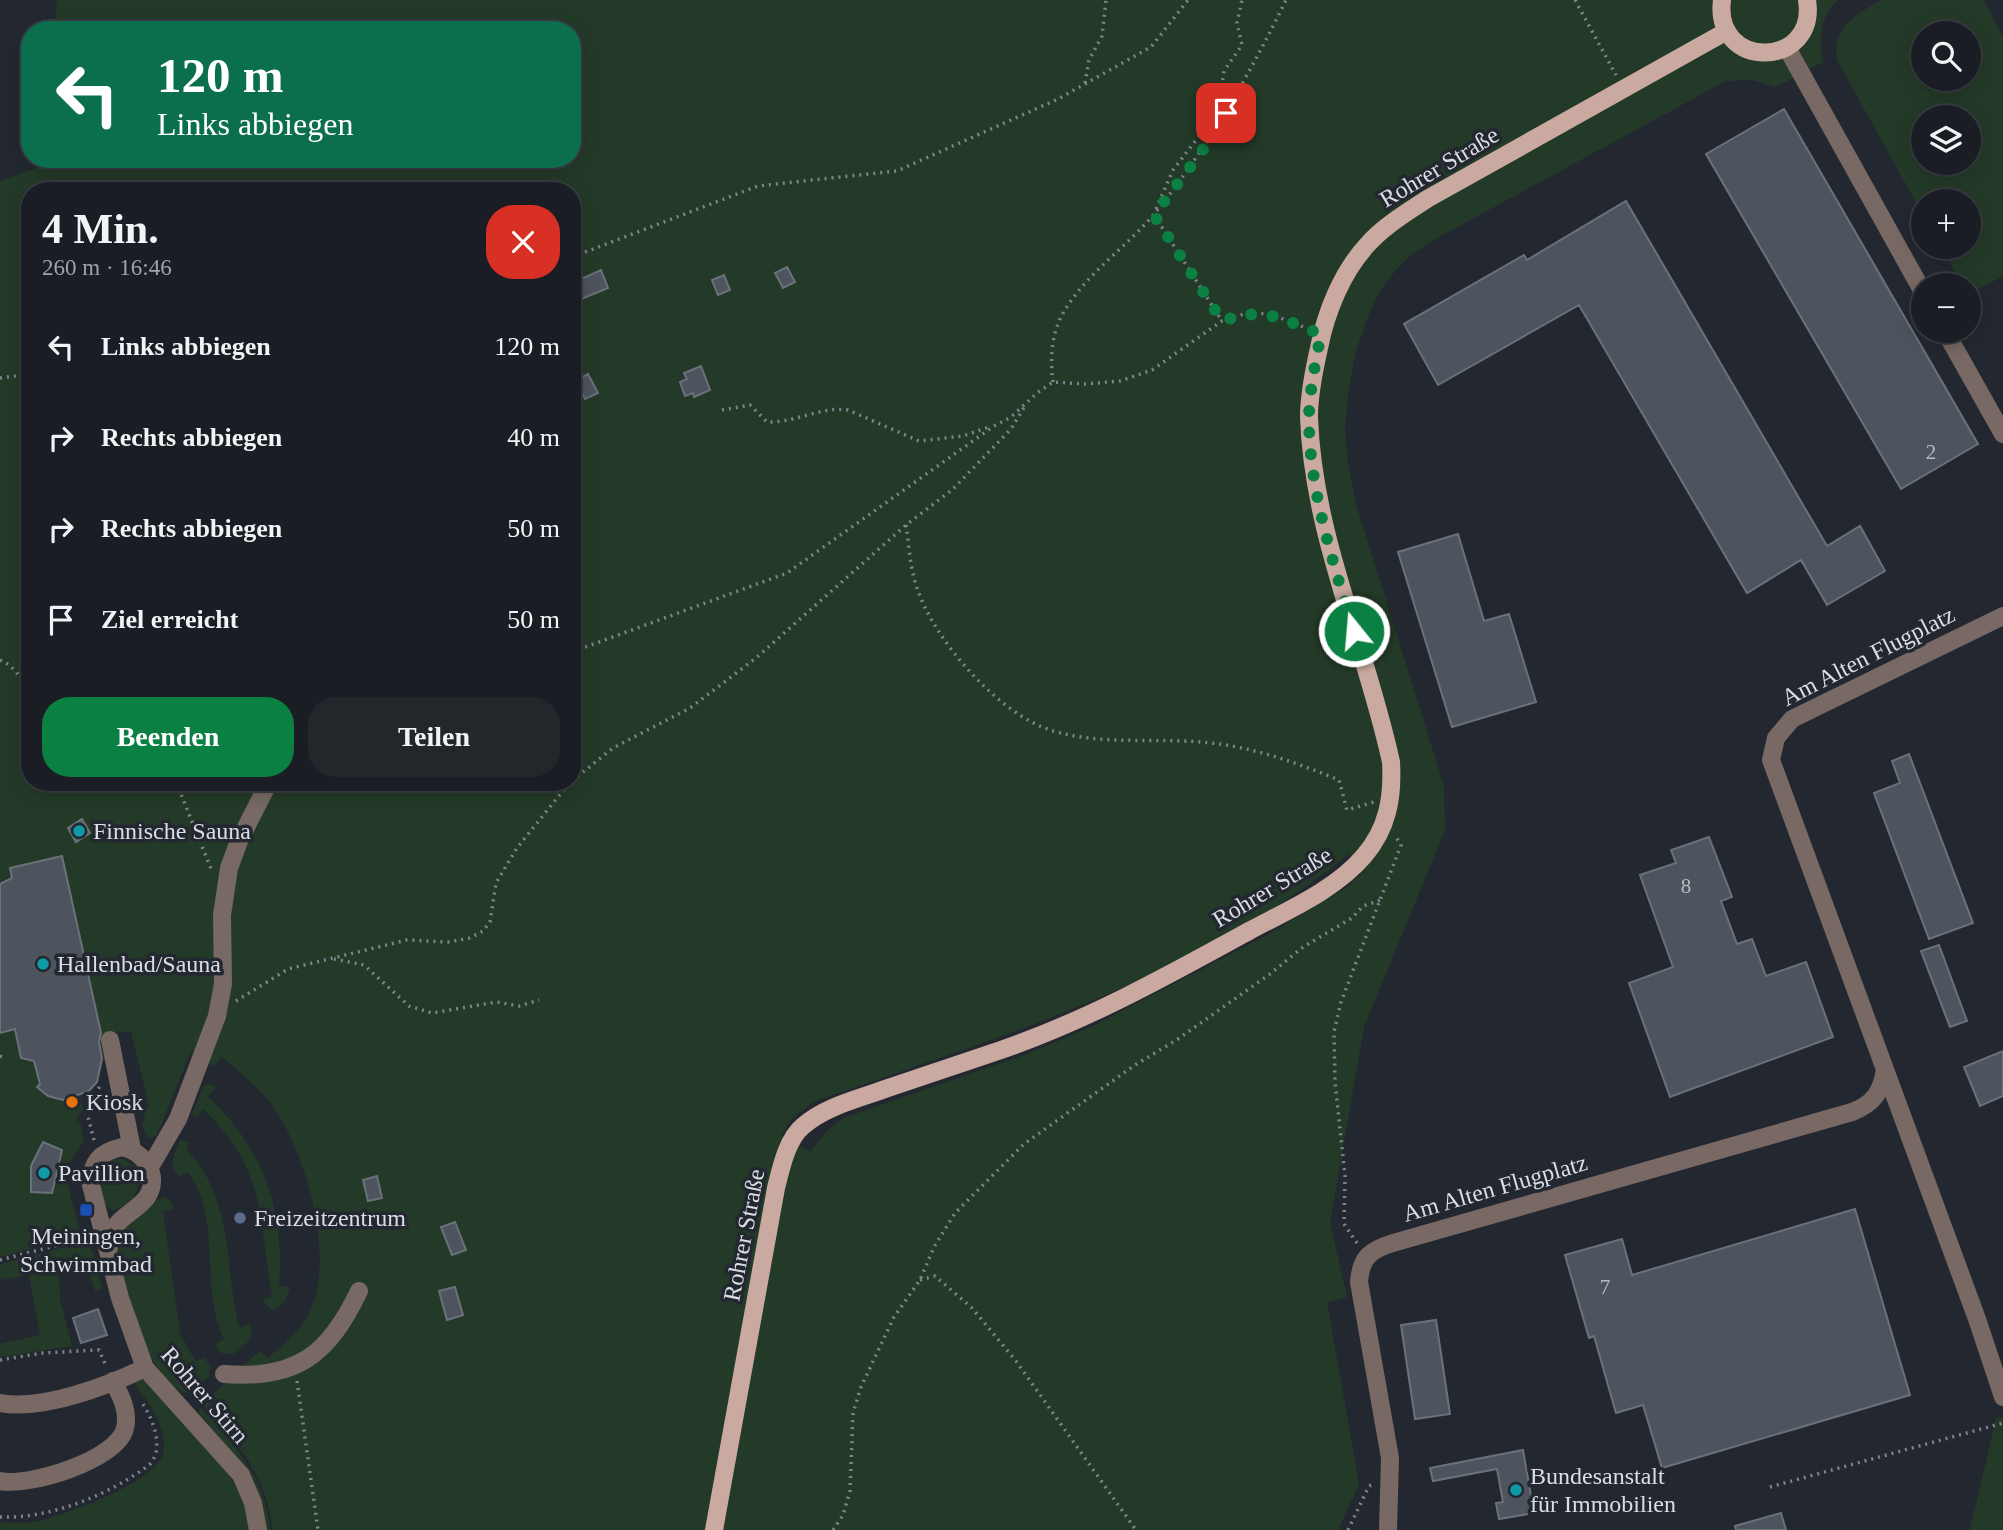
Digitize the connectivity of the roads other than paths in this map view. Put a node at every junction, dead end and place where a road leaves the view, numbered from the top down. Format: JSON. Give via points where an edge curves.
{"nodes":[{"id":1,"x":1722,"y":0,"type":"edge"},
{"id":2,"x":1807,"y":0,"type":"edge"},
{"id":3,"x":1727,"y":31,"type":"junction"},
{"id":4,"x":1787,"y":48,"type":"junction"},
{"id":5,"x":1912,"y":273,"type":"edge"},
{"id":6,"x":1952,"y":343,"type":"edge"},
{"id":7,"x":2003,"y":434,"type":"edge"},
{"id":8,"x":2003,"y":616,"type":"edge"},
{"id":9,"x":264,"y":791,"type":"edge"},
{"id":10,"x":110,"y":1040,"type":"dead end"},
{"id":11,"x":1885,"y":1069,"type":"junction"},
{"id":12,"x":132,"y":1149,"type":"junction"},
{"id":13,"x":150,"y":1167,"type":"junction"},
{"id":14,"x":108,"y":1249,"type":"junction"},
{"id":15,"x":359,"y":1291,"type":"dead end"},
{"id":16,"x":145,"y":1368,"type":"junction"},
{"id":17,"x":224,"y":1374,"type":"dead end"},
{"id":18,"x":113,"y":1381,"type":"junction"},
{"id":19,"x":2003,"y":1397,"type":"edge"},
{"id":20,"x":0,"y":1403,"type":"edge"},
{"id":21,"x":0,"y":1481,"type":"edge"},
{"id":22,"x":258,"y":1530,"type":"edge"},
{"id":23,"x":714,"y":1530,"type":"edge"},
{"id":24,"x":1388,"y":1530,"type":"edge"}],
"edges":[{"from":1,"to":3,"type":"main road"},
{"from":2,"to":4,"type":"main road","via":[[1805,26]]},
{"from":3,"to":4,"type":"main road","via":[[1750,51]]},
{"from":3,"to":23,"type":"main road","name":"Rohrer Straße","via":[[1394,220],[1367,245],[1343,280],[1321,334],[1309,414],[1314,471],[1338,577],[1391,762],[1391,798],[1384,823],[1364,856],[1332,883],[1175,972],[1005,1049],[829,1110],[801,1127],[785,1154],[776,1188]]},
{"from":4,"to":5,"type":"street"},
{"from":6,"to":7,"type":"street"},
{"from":8,"to":11,"type":"street","name":"Am Alten Flugplatz","via":[[1792,719],[1782,727],[1773,748],[1773,772]]},
{"from":9,"to":13,"type":"street","via":[[239,841],[224,895],[223,984],[217,1016],[178,1119]]},
{"from":10,"to":12,"type":"street","via":[[110,1081]]},
{"from":11,"to":19,"type":"street","name":"Am Alten Flugplatz"},
{"from":11,"to":24,"type":"street","name":"Am Alten Flugplatz","via":[[1875,1099],[1852,1112],[1393,1242],[1365,1256],[1359,1282],[1391,1458]]},
{"from":12,"to":13,"type":"street"},
{"from":12,"to":14,"type":"street","name":"Rohrer Stirn","via":[[111,1149],[92,1166],[90,1185]]},
{"from":13,"to":14,"type":"street","via":[[148,1195],[117,1225]]},
{"from":14,"to":16,"type":"street","name":"Rohrer Stirn"},
{"from":15,"to":17,"type":"street","via":[[328,1342],[288,1367],[256,1375]]},
{"from":16,"to":18,"type":"street"},
{"from":16,"to":22,"type":"street","name":"Rohrer Stirn","via":[[236,1467],[249,1490]]},
{"from":18,"to":20,"type":"street","via":[[34,1404]]},
{"from":18,"to":21,"type":"street","via":[[127,1416],[121,1439],[61,1472],[21,1482]]}]}
